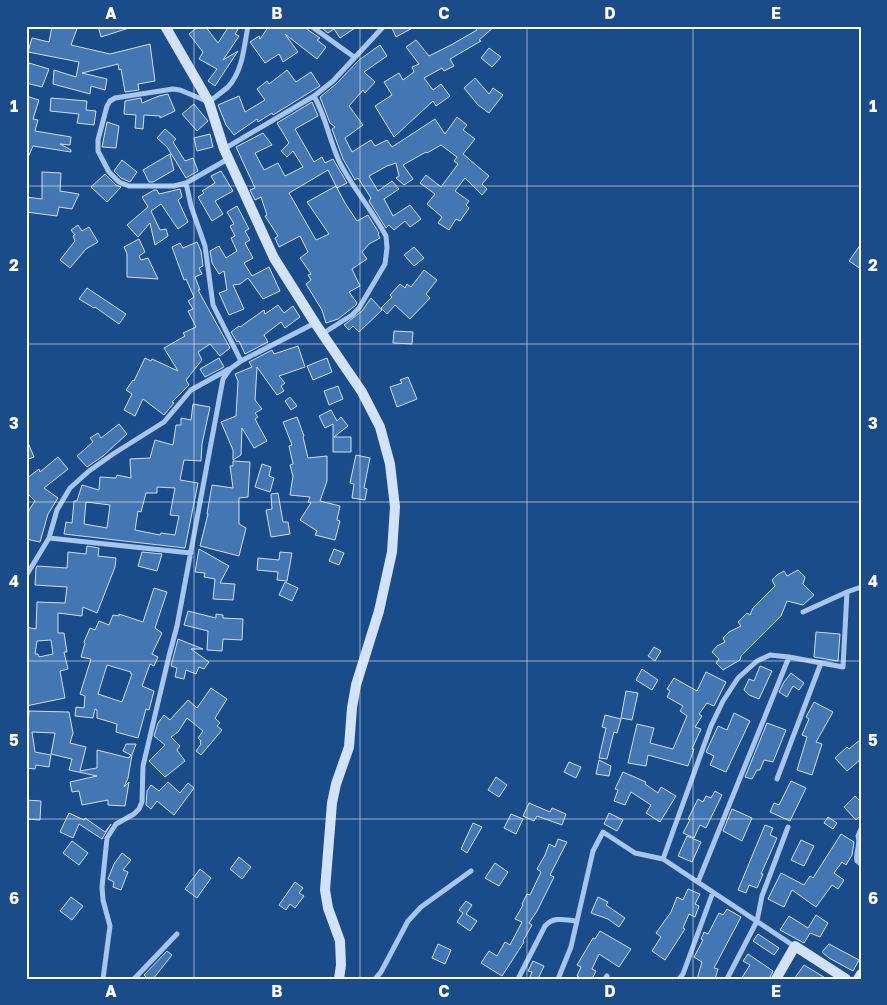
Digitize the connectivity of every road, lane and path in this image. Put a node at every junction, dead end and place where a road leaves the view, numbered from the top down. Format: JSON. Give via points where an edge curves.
{"nodes":[{"id":1,"x":165,"y":26,"type":"edge"},
{"id":2,"x":248,"y":26,"type":"edge"},
{"id":3,"x":311,"y":26,"type":"edge"},
{"id":4,"x":384,"y":26,"type":"edge"},
{"id":5,"x":354,"y":57,"type":"junction"},
{"id":6,"x":314,"y":96,"type":"junction"},
{"id":7,"x":209,"y":102,"type":"junction"},
{"id":8,"x":226,"y":154,"type":"junction"},
{"id":9,"x":186,"y":184,"type":"junction"},
{"id":10,"x":315,"y":323,"type":"junction"},
{"id":11,"x":322,"y":334,"type":"junction"},
{"id":12,"x":240,"y":361,"type":"junction"},
{"id":13,"x":230,"y":369,"type":"junction"},
{"id":14,"x":49,"y":538,"type":"junction"},
{"id":15,"x":191,"y":553,"type":"junction"},
{"id":16,"x":26,"y":576,"type":"edge"},
{"id":17,"x":861,"y":588,"type":"edge"},
{"id":18,"x":847,"y":592,"type":"junction"},
{"id":19,"x":803,"y":612,"type":"dead end"},
{"id":20,"x":789,"y":657,"type":"junction"},
{"id":21,"x":821,"y":663,"type":"junction"},
{"id":22,"x":777,"y":779,"type":"dead end"},
{"id":23,"x":788,"y":827,"type":"dead end"},
{"id":24,"x":861,"y":829,"type":"edge"},
{"id":25,"x":663,"y":860,"type":"junction"},
{"id":26,"x":861,"y":864,"type":"edge"},
{"id":27,"x":471,"y":871,"type":"dead end"},
{"id":28,"x":698,"y":882,"type":"junction"},
{"id":29,"x":713,"y":892,"type":"junction"},
{"id":30,"x":578,"y":921,"type":"junction"},
{"id":31,"x":757,"y":921,"type":"junction"},
{"id":32,"x":178,"y":934,"type":"dead end"},
{"id":33,"x":795,"y":946,"type":"junction"},
{"id":34,"x":861,"y":974,"type":"edge"},
{"id":35,"x":103,"y":979,"type":"edge"},
{"id":36,"x":134,"y":979,"type":"edge"},
{"id":37,"x":339,"y":979,"type":"edge"},
{"id":38,"x":375,"y":979,"type":"edge"},
{"id":39,"x":518,"y":979,"type":"edge"},
{"id":40,"x":558,"y":979,"type":"edge"},
{"id":41,"x":679,"y":979,"type":"edge"},
{"id":42,"x":727,"y":979,"type":"edge"},
{"id":43,"x":776,"y":979,"type":"edge"},
{"id":44,"x":846,"y":979,"type":"edge"},
{"id":45,"x":858,"y":979,"type":"edge"}],
"edges":[{"from":1,"to":7,"type":"street"},
{"from":2,"to":7,"type":"street","via":[[236,76]]},
{"from":3,"to":5,"type":"street"},
{"from":4,"to":5,"type":"street"},
{"from":5,"to":6,"type":"street","via":[[333,81]]},
{"from":6,"to":8,"type":"street"},
{"from":6,"to":11,"type":"street","via":[[324,114],[339,162],[375,216],[386,236],[388,248],[384,264],[359,308]]},
{"from":7,"to":8,"type":"street"},
{"from":7,"to":9,"type":"street","via":[[173,88],[115,98],[107,106],[98,152],[119,182],[129,186]]},
{"from":8,"to":9,"type":"street"},
{"from":8,"to":10,"type":"street","via":[[274,258]]},
{"from":9,"to":12,"type":"street","via":[[205,246],[213,305]]},
{"from":10,"to":11,"type":"street"},
{"from":10,"to":12,"type":"street"},
{"from":11,"to":37,"type":"street","via":[[362,392],[380,428],[390,464],[395,507],[392,552],[379,611],[356,685],[349,747],[332,803],[324,890],[340,941],[342,965]]},
{"from":12,"to":13,"type":"street"},
{"from":13,"to":14,"type":"street","via":[[191,390],[164,422],[113,454],[70,488],[57,510]]},
{"from":13,"to":15,"type":"street","via":[[223,379]]},
{"from":14,"to":15,"type":"street"},
{"from":14,"to":16,"type":"street"},
{"from":15,"to":35,"type":"street","via":[[143,766],[142,802],[134,814],[116,824],[107,838],[102,887],[110,926]]},
{"from":17,"to":18,"type":"street"},
{"from":18,"to":19,"type":"street"},
{"from":18,"to":21,"type":"street","via":[[843,667]]},
{"from":20,"to":21,"type":"street"},
{"from":20,"to":25,"type":"street","via":[[770,655],[757,661],[738,678],[722,701],[710,726]]},
{"from":20,"to":28,"type":"street"},
{"from":21,"to":22,"type":"street"},
{"from":23,"to":31,"type":"street","via":[[762,896]]},
{"from":24,"to":26,"type":"street","via":[[856,857]]},
{"from":25,"to":28,"type":"street"},
{"from":25,"to":30,"type":"street","via":[[635,853],[603,832],[593,851]]},
{"from":27,"to":38,"type":"street","via":[[421,907],[408,921]]},
{"from":28,"to":29,"type":"street"},
{"from":29,"to":31,"type":"street"},
{"from":29,"to":41,"type":"street"},
{"from":30,"to":39,"type":"street","via":[[550,921]]},
{"from":30,"to":40,"type":"street"},
{"from":31,"to":33,"type":"street"},
{"from":31,"to":42,"type":"street"},
{"from":32,"to":36,"type":"street"},
{"from":33,"to":43,"type":"street"},
{"from":33,"to":44,"type":"street"},
{"from":34,"to":45,"type":"street"}]}
